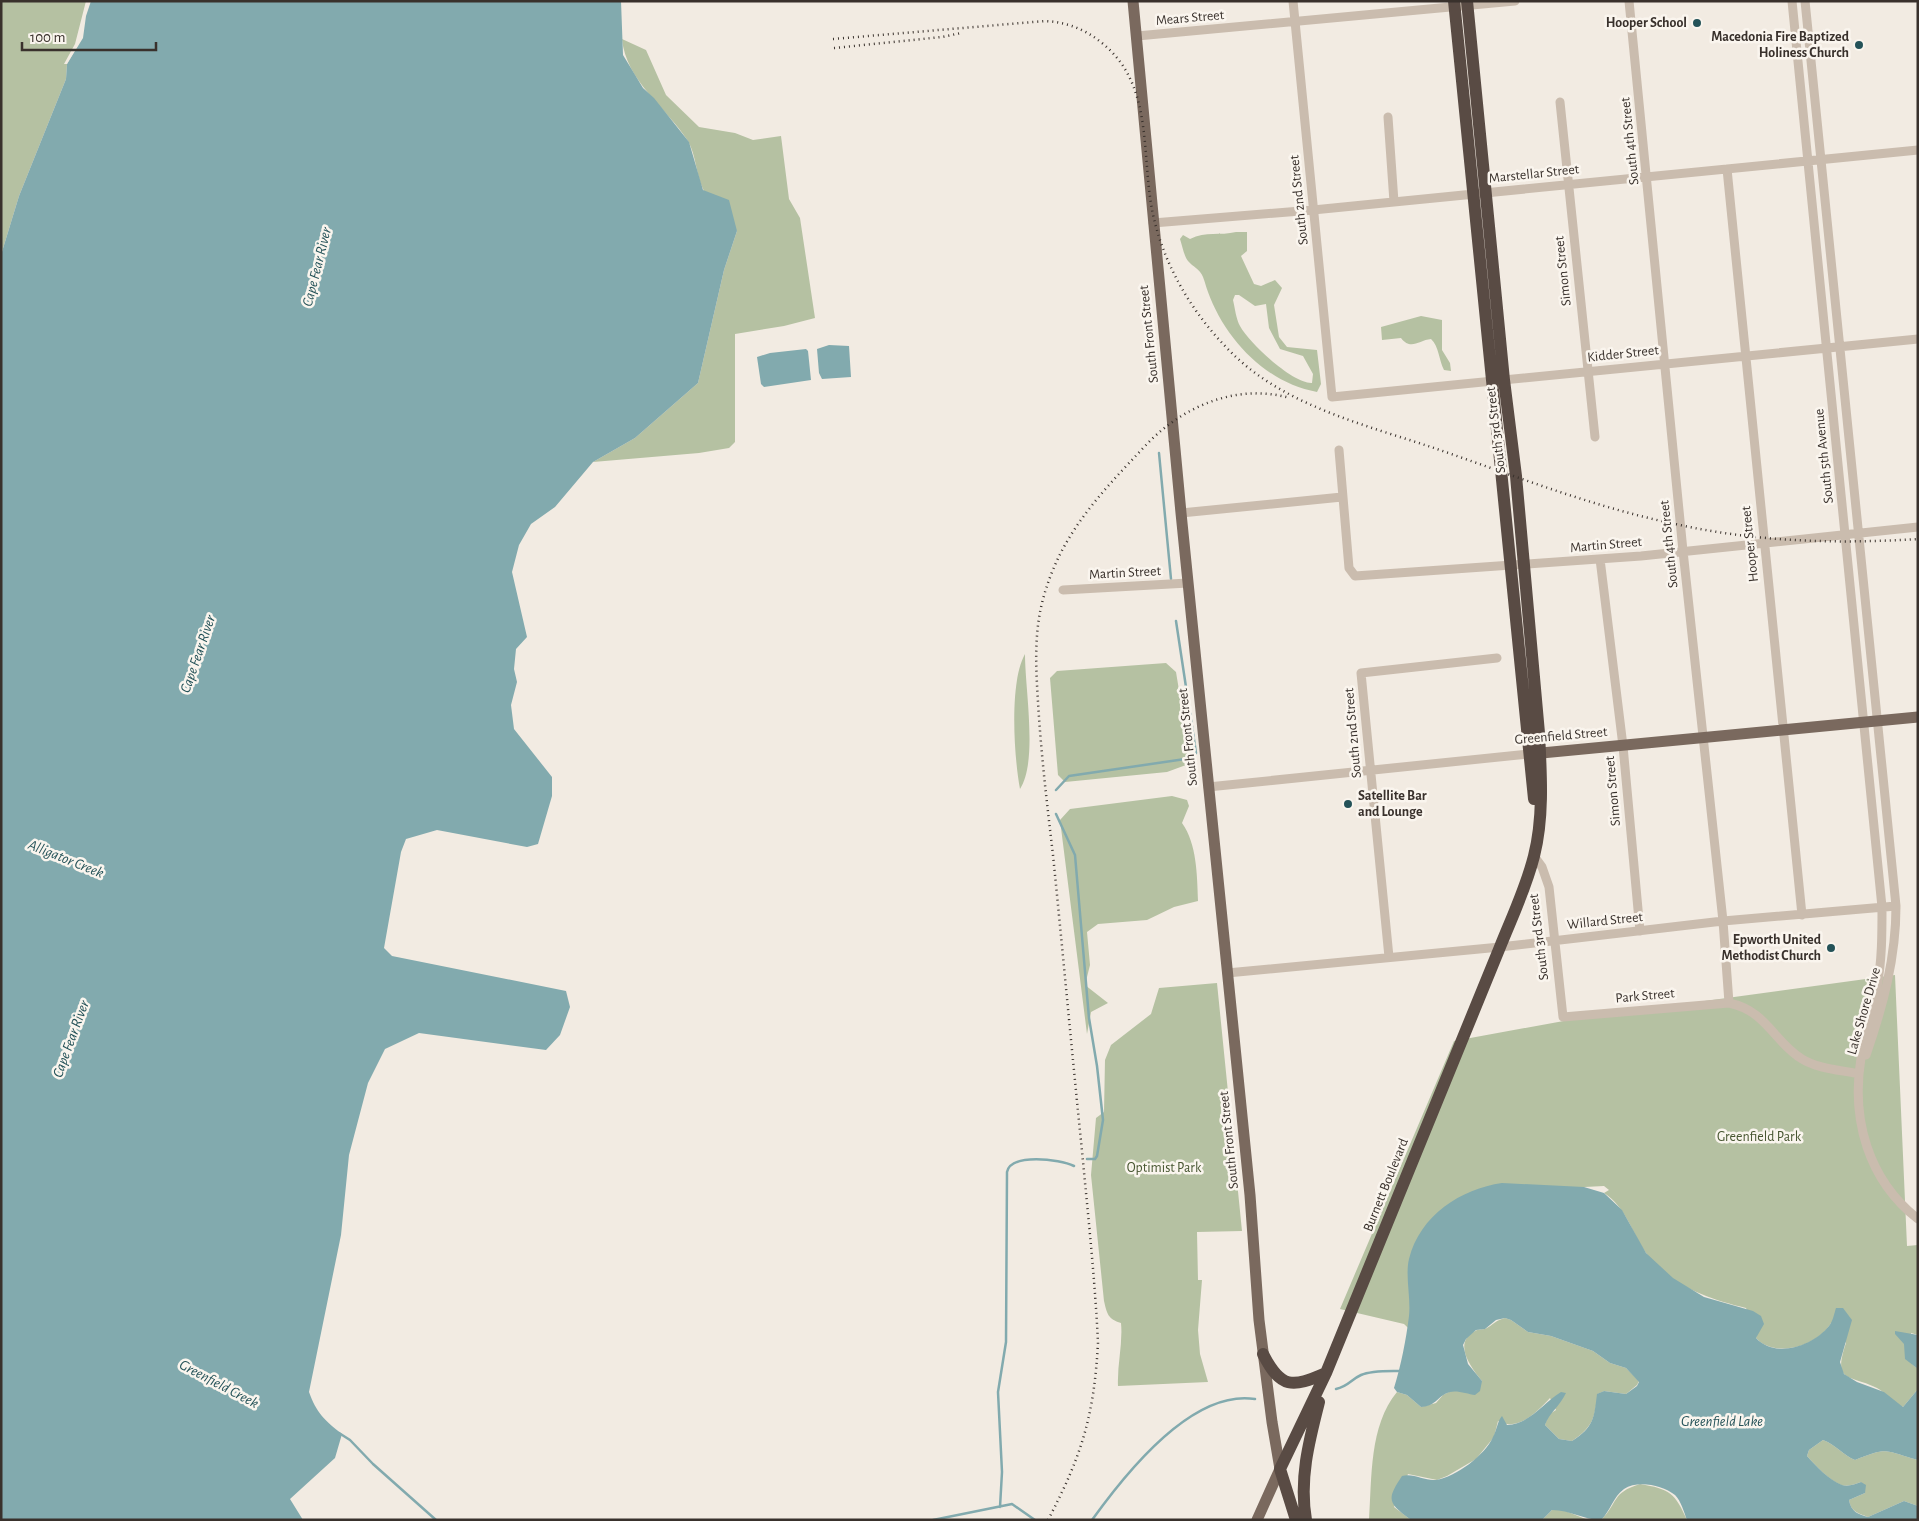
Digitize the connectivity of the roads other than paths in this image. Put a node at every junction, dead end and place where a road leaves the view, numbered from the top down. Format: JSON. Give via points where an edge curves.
{"nodes":[{"id":1,"x":1133,"y":1,"type":"edge"},
{"id":2,"x":1293,"y":1,"type":"edge"},
{"id":3,"x":1515,"y":1,"type":"edge"},
{"id":4,"x":1630,"y":1,"type":"edge"},
{"id":5,"x":1792,"y":1,"type":"edge"},
{"id":6,"x":1805,"y":1,"type":"edge"},
{"id":7,"x":1461,"y":4,"type":"edge"},
{"id":8,"x":1295,"y":23,"type":"junction"},
{"id":9,"x":1137,"y":36,"type":"junction"},
{"id":10,"x":1560,"y":102,"type":"dead end"},
{"id":11,"x":1388,"y":117,"type":"dead end"},
{"id":12,"x":1918,"y":150,"type":"edge"},
{"id":13,"x":1821,"y":160,"type":"junction"},
{"id":14,"x":1808,"y":161,"type":"junction"},
{"id":15,"x":1727,"y":169,"type":"junction"},
{"id":16,"x":1648,"y":177,"type":"junction"},
{"id":17,"x":1568,"y":185,"type":"junction"},
{"id":18,"x":1480,"y":194,"type":"junction"},
{"id":19,"x":1394,"y":202,"type":"junction"},
{"id":20,"x":1313,"y":210,"type":"junction"},
{"id":21,"x":1153,"y":223,"type":"junction"},
{"id":22,"x":1918,"y":339,"type":"edge"},
{"id":23,"x":1840,"y":347,"type":"junction"},
{"id":24,"x":1827,"y":348,"type":"junction"},
{"id":25,"x":1746,"y":356,"type":"junction"},
{"id":26,"x":1665,"y":364,"type":"junction"},
{"id":27,"x":1588,"y":372,"type":"junction"},
{"id":28,"x":1498,"y":380,"type":"junction"},
{"id":29,"x":1332,"y":397,"type":"joint"},
{"id":30,"x":1595,"y":437,"type":"dead end"},
{"id":31,"x":1339,"y":450,"type":"dead end"},
{"id":32,"x":1342,"y":497,"type":"junction"},
{"id":33,"x":1181,"y":513,"type":"junction"},
{"id":34,"x":1918,"y":527,"type":"edge"},
{"id":35,"x":1858,"y":533,"type":"junction"},
{"id":36,"x":1845,"y":534,"type":"junction"},
{"id":37,"x":1763,"y":543,"type":"junction"},
{"id":38,"x":1683,"y":551,"type":"junction"},
{"id":39,"x":1600,"y":559,"type":"junction"},
{"id":40,"x":1516,"y":565,"type":"junction"},
{"id":41,"x":1188,"y":583,"type":"junction"},
{"id":42,"x":1063,"y":590,"type":"dead end"},
{"id":43,"x":1497,"y":658,"type":"dead end"},
{"id":44,"x":1918,"y":716,"type":"edge"},
{"id":45,"x":1877,"y":721,"type":"junction"},
{"id":46,"x":1864,"y":722,"type":"junction"},
{"id":47,"x":1784,"y":730,"type":"junction"},
{"id":48,"x":1704,"y":737,"type":"junction"},
{"id":49,"x":1623,"y":746,"type":"junction"},
{"id":50,"x":1534,"y":754,"type":"junction"},
{"id":51,"x":1369,"y":770,"type":"junction"},
{"id":52,"x":1208,"y":787,"type":"junction"},
{"id":53,"x":1534,"y":856,"type":"junction"},
{"id":54,"x":1896,"y":906,"type":"junction"},
{"id":55,"x":1882,"y":907,"type":"junction"},
{"id":56,"x":1802,"y":916,"type":"junction"},
{"id":57,"x":1724,"y":921,"type":"junction"},
{"id":58,"x":1640,"y":931,"type":"junction"},
{"id":59,"x":1555,"y":939,"type":"junction"},
{"id":60,"x":1500,"y":947,"type":"junction"},
{"id":61,"x":1389,"y":957,"type":"junction"},
{"id":62,"x":1227,"y":973,"type":"junction"},
{"id":63,"x":1729,"y":1003,"type":"junction"},
{"id":64,"x":1563,"y":1017,"type":"joint"},
{"id":65,"x":1859,"y":1074,"type":"junction"},
{"id":66,"x":1918,"y":1219,"type":"edge"},
{"id":67,"x":1263,"y":1354,"type":"junction"},
{"id":68,"x":1326,"y":1373,"type":"junction"},
{"id":69,"x":1280,"y":1469,"type":"junction"},
{"id":70,"x":1257,"y":1520,"type":"edge"},
{"id":71,"x":1296,"y":1520,"type":"edge"},
{"id":72,"x":1306,"y":1520,"type":"edge"}],
"edges":[{"from":1,"to":9,"type":"main road","name":"South Front Street"},
{"from":2,"to":8,"type":"street","name":"South 2nd Street"},
{"from":3,"to":7,"type":"street","name":"Mears Street"},
{"from":4,"to":16,"type":"street","name":"South 4th Street"},
{"from":5,"to":14,"type":"street","name":"South 5th Avenue"},
{"from":6,"to":13,"type":"street","name":"South 5th Avenue"},
{"from":7,"to":8,"type":"street","name":"Mears Street"},
{"from":7,"to":18,"type":"highway","name":"South 3rd Street"},
{"from":8,"to":9,"type":"street","name":"Mears Street"},
{"from":8,"to":20,"type":"street","name":"South 2nd Street"},
{"from":9,"to":21,"type":"main road","name":"South Front Street"},
{"from":10,"to":17,"type":"street","name":"Simon Street"},
{"from":11,"to":19,"type":"street"},
{"from":12,"to":13,"type":"street","name":"Marstellar Street"},
{"from":13,"to":14,"type":"street","name":"Marstellar Street"},
{"from":13,"to":23,"type":"street","name":"South 5th Avenue"},
{"from":14,"to":15,"type":"street","name":"Marstellar Street"},
{"from":14,"to":24,"type":"street","name":"South 5th Avenue"},
{"from":15,"to":16,"type":"street","name":"Marstellar Street"},
{"from":15,"to":25,"type":"street","name":"Hooper Street"},
{"from":16,"to":17,"type":"street","name":"Marstellar Street"},
{"from":16,"to":26,"type":"street","name":"South 4th Street"},
{"from":17,"to":18,"type":"street","name":"Marstellar Street"},
{"from":17,"to":27,"type":"street","name":"Simon Street"},
{"from":18,"to":19,"type":"street","name":"Marstellar Street"},
{"from":18,"to":28,"type":"highway","name":"South 3rd Street"},
{"from":19,"to":20,"type":"street","name":"Marstellar Street"},
{"from":20,"to":21,"type":"street","name":"Marstellar Street"},
{"from":20,"to":29,"type":"street","name":"South 2nd Street"},
{"from":21,"to":33,"type":"main road","name":"South Front Street"},
{"from":22,"to":23,"type":"street","name":"Kidder Street"},
{"from":23,"to":24,"type":"street","name":"Kidder Street"},
{"from":23,"to":35,"type":"street","name":"South 5th Avenue"},
{"from":24,"to":25,"type":"street","name":"Kidder Street"},
{"from":24,"to":36,"type":"street","name":"South 5th Avenue"},
{"from":25,"to":26,"type":"street","name":"Kidder Street"},
{"from":25,"to":37,"type":"street","name":"Hooper Street"},
{"from":26,"to":27,"type":"street","name":"Kidder Street"},
{"from":26,"to":38,"type":"street","name":"South 4th Street"},
{"from":27,"to":28,"type":"street","name":"Kidder Street"},
{"from":27,"to":30,"type":"street","name":"Simon Street"},
{"from":28,"to":29,"type":"street","name":"Kidder Street"},
{"from":28,"to":40,"type":"highway","name":"South 3rd Street","via":[[1516,476]]},
{"from":31,"to":32,"type":"street"},
{"from":32,"to":33,"type":"street"},
{"from":32,"to":40,"type":"street","name":"Martin Street","via":[[1349,568],[1355,576]]},
{"from":33,"to":41,"type":"main road","name":"South Front Street"},
{"from":34,"to":35,"type":"street","name":"Martin Street"},
{"from":35,"to":36,"type":"street","name":"Martin Street"},
{"from":35,"to":45,"type":"street","name":"South 5th Avenue"},
{"from":36,"to":37,"type":"street","name":"Martin Street"},
{"from":36,"to":46,"type":"street","name":"South 5th Avenue"},
{"from":37,"to":38,"type":"street","name":"Martin Street"},
{"from":37,"to":47,"type":"street","name":"Hooper Street"},
{"from":38,"to":39,"type":"street","name":"Martin Street"},
{"from":38,"to":48,"type":"street","name":"South 4th Street"},
{"from":39,"to":40,"type":"street","name":"Martin Street"},
{"from":39,"to":49,"type":"street","name":"Simon Street"},
{"from":40,"to":50,"type":"highway","name":"South 3rd Street"},
{"from":41,"to":42,"type":"street","name":"Martin Street"},
{"from":41,"to":52,"type":"main road","name":"South Front Street"},
{"from":43,"to":51,"type":"street","name":"South 2nd Street","via":[[1361,673]]},
{"from":44,"to":45,"type":"main road","name":"Greenfield Street"},
{"from":45,"to":46,"type":"main road","name":"Greenfield Street"},
{"from":45,"to":54,"type":"street","name":"South 5th Avenue"},
{"from":46,"to":47,"type":"main road","name":"Greenfield Street"},
{"from":46,"to":55,"type":"street","name":"South 5th Avenue"},
{"from":47,"to":48,"type":"main road","name":"Greenfield Street"},
{"from":47,"to":56,"type":"street","name":"Hooper Street"},
{"from":48,"to":49,"type":"main road","name":"Greenfield Street"},
{"from":48,"to":57,"type":"street","name":"South 4th Street"},
{"from":49,"to":50,"type":"main road","name":"Greenfield Street"},
{"from":49,"to":58,"type":"street","name":"Simon Street"},
{"from":50,"to":51,"type":"street","name":"Greenfield Street"},
{"from":50,"to":53,"type":"highway","name":"South 3rd Street","via":[[1540,817]]},
{"from":51,"to":52,"type":"street","name":"Greenfield Street"},
{"from":51,"to":61,"type":"street","name":"South 2nd Street"},
{"from":52,"to":62,"type":"main road","name":"South Front Street"},
{"from":53,"to":59,"type":"street","name":"South 3rd Street","via":[[1549,887]]},
{"from":53,"to":60,"type":"highway","name":"Burnett Boulevard"},
{"from":54,"to":55,"type":"street","name":"Willard Street"},
{"from":54,"to":65,"type":"street","name":"Lake Shore Drive","via":[[1894,956],[1877,1024]]},
{"from":55,"to":56,"type":"street","name":"Willard Street"},
{"from":55,"to":65,"type":"street","name":"Lake Shore Drive","via":[[1878,984]]},
{"from":56,"to":57,"type":"street","name":"Willard Street"},
{"from":57,"to":58,"type":"street","name":"Willard Street"},
{"from":57,"to":63,"type":"street","name":"South 4th Street"},
{"from":58,"to":59,"type":"street","name":"Willard Street"},
{"from":59,"to":60,"type":"street","name":"Willard Street"},
{"from":59,"to":64,"type":"street","name":"South 3rd Street"},
{"from":60,"to":61,"type":"street","name":"Willard Street"},
{"from":60,"to":68,"type":"highway","name":"Burnett Boulevard"},
{"from":61,"to":62,"type":"street","name":"Willard Street"},
{"from":62,"to":67,"type":"main road","name":"South Front Street"},
{"from":63,"to":64,"type":"street","name":"Park Street"},
{"from":63,"to":65,"type":"street","via":[[1747,1007],[1808,1062]]},
{"from":65,"to":66,"type":"street","via":[[1859,1114],[1866,1147],[1885,1185]]},
{"from":67,"to":68,"type":"highway","via":[[1272,1372],[1291,1383],[1306,1382]]},
{"from":67,"to":69,"type":"main road","name":"South Front Street"},
{"from":68,"to":69,"type":"highway","name":"Burnett Boulevard"},
{"from":68,"to":72,"type":"highway","via":[[1307,1448],[1303,1480]]},
{"from":69,"to":70,"type":"main road","name":"Burnett Boulevard"},
{"from":69,"to":71,"type":"highway"}]}
